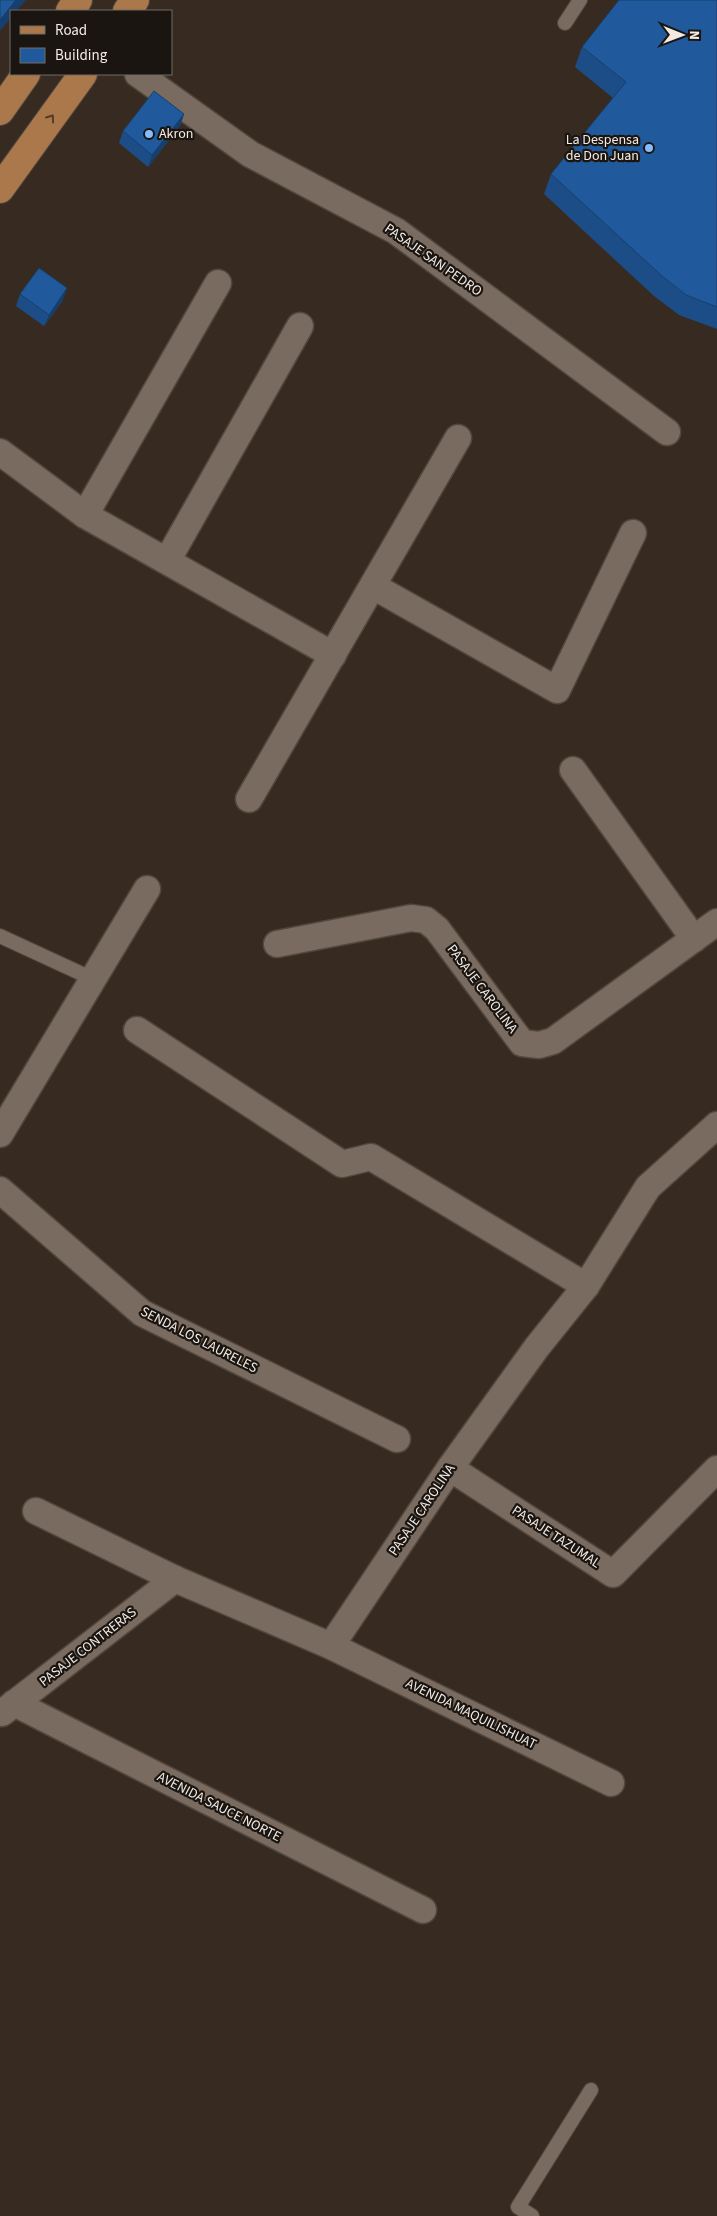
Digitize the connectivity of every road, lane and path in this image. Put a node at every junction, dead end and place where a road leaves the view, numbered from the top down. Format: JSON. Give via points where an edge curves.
{"nodes":[{"id":1,"x":580,"y":0,"type":"edge"},
{"id":2,"x":564,"y":23,"type":"dead end"},
{"id":3,"x":25,"y":75,"type":"edge"},
{"id":4,"x":82,"y":75,"type":"edge"},
{"id":5,"x":139,"y":75,"type":"edge"},
{"id":6,"x":0,"y":111,"type":"edge"},
{"id":7,"x":0,"y":189,"type":"edge"},
{"id":8,"x":218,"y":283,"type":"dead end"},
{"id":9,"x":300,"y":326,"type":"dead end"},
{"id":10,"x":667,"y":432,"type":"dead end"},
{"id":11,"x":458,"y":438,"type":"dead end"},
{"id":12,"x":0,"y":452,"type":"edge"},
{"id":13,"x":85,"y":515,"type":"junction"},
{"id":14,"x":634,"y":532,"type":"dead end"},
{"id":15,"x":167,"y":561,"type":"junction"},
{"id":16,"x":373,"y":586,"type":"junction"},
{"id":17,"x":333,"y":655,"type":"junction"},
{"id":18,"x":572,"y":770,"type":"dead end"},
{"id":19,"x":249,"y":799,"type":"dead end"},
{"id":20,"x":146,"y":889,"type":"dead end"},
{"id":21,"x":717,"y":922,"type":"edge"},
{"id":22,"x":0,"y":936,"type":"edge"},
{"id":23,"x":694,"y":939,"type":"junction"},
{"id":24,"x":276,"y":944,"type":"dead end"},
{"id":25,"x":93,"y":979,"type":"junction"},
{"id":26,"x":137,"y":1030,"type":"dead end"},
{"id":27,"x":717,"y":1125,"type":"edge"},
{"id":28,"x":0,"y":1134,"type":"edge"},
{"id":29,"x":0,"y":1190,"type":"edge"},
{"id":30,"x":586,"y":1286,"type":"junction"},
{"id":31,"x":397,"y":1439,"type":"dead end"},
{"id":32,"x":450,"y":1468,"type":"junction"},
{"id":33,"x":717,"y":1469,"type":"edge"},
{"id":34,"x":36,"y":1512,"type":"dead end"},
{"id":35,"x":176,"y":1579,"type":"junction"},
{"id":36,"x":331,"y":1646,"type":"junction"},
{"id":37,"x":7,"y":1709,"type":"edge"},
{"id":38,"x":611,"y":1783,"type":"dead end"},
{"id":39,"x":423,"y":1910,"type":"dead end"},
{"id":40,"x":591,"y":2090,"type":"dead end"},
{"id":41,"x":532,"y":2216,"type":"edge"}],
"edges":[{"from":1,"to":2,"type":"lane"},
{"from":3,"to":6,"type":"main road"},
{"from":7,"to":4,"type":"main road","one_way":true},
{"from":5,"to":10,"type":"street","name":"PASAJE SAN PEDRO","via":[[250,154],[396,231]]},
{"from":8,"to":13,"type":"street"},
{"from":9,"to":15,"type":"street"},
{"from":11,"to":16,"type":"street"},
{"from":12,"to":13,"type":"street"},
{"from":13,"to":15,"type":"street"},
{"from":14,"to":16,"type":"street","via":[[557,690]]},
{"from":15,"to":17,"type":"street"},
{"from":16,"to":17,"type":"street"},
{"from":17,"to":19,"type":"street"},
{"from":18,"to":23,"type":"street"},
{"from":20,"to":25,"type":"street"},
{"from":21,"to":23,"type":"street","name":"PASAJE CAROLINA"},
{"from":22,"to":25,"type":"lane"},
{"from":23,"to":24,"type":"street","name":"PASAJE CAROLINA","via":[[553,1041],[539,1045],[522,1043],[437,929],[426,920],[410,918]]},
{"from":25,"to":28,"type":"street"},
{"from":26,"to":30,"type":"street","via":[[342,1164],[371,1157]]},
{"from":27,"to":30,"type":"street","name":"PASAJE CAROLINA","via":[[648,1187]]},
{"from":29,"to":31,"type":"street","name":"SENDA LOS LAURELES","via":[[142,1313]]},
{"from":30,"to":32,"type":"street","name":"PASAJE CAROLINA","via":[[537,1347]]},
{"from":32,"to":33,"type":"street","name":"PASAJE TAZUMAL","via":[[613,1574]]},
{"from":32,"to":36,"type":"street","name":"PASAJE CAROLINA"},
{"from":34,"to":35,"type":"street"},
{"from":35,"to":36,"type":"street"},
{"from":35,"to":37,"type":"street","name":"PASAJE CONTRERAS"},
{"from":36,"to":38,"type":"street","name":"AVENIDA MAQUILISHUAT"},
{"from":37,"to":39,"type":"street","name":"AVENIDA SAUCE NORTE"},
{"from":40,"to":41,"type":"lane","via":[[518,2208]]}]}
